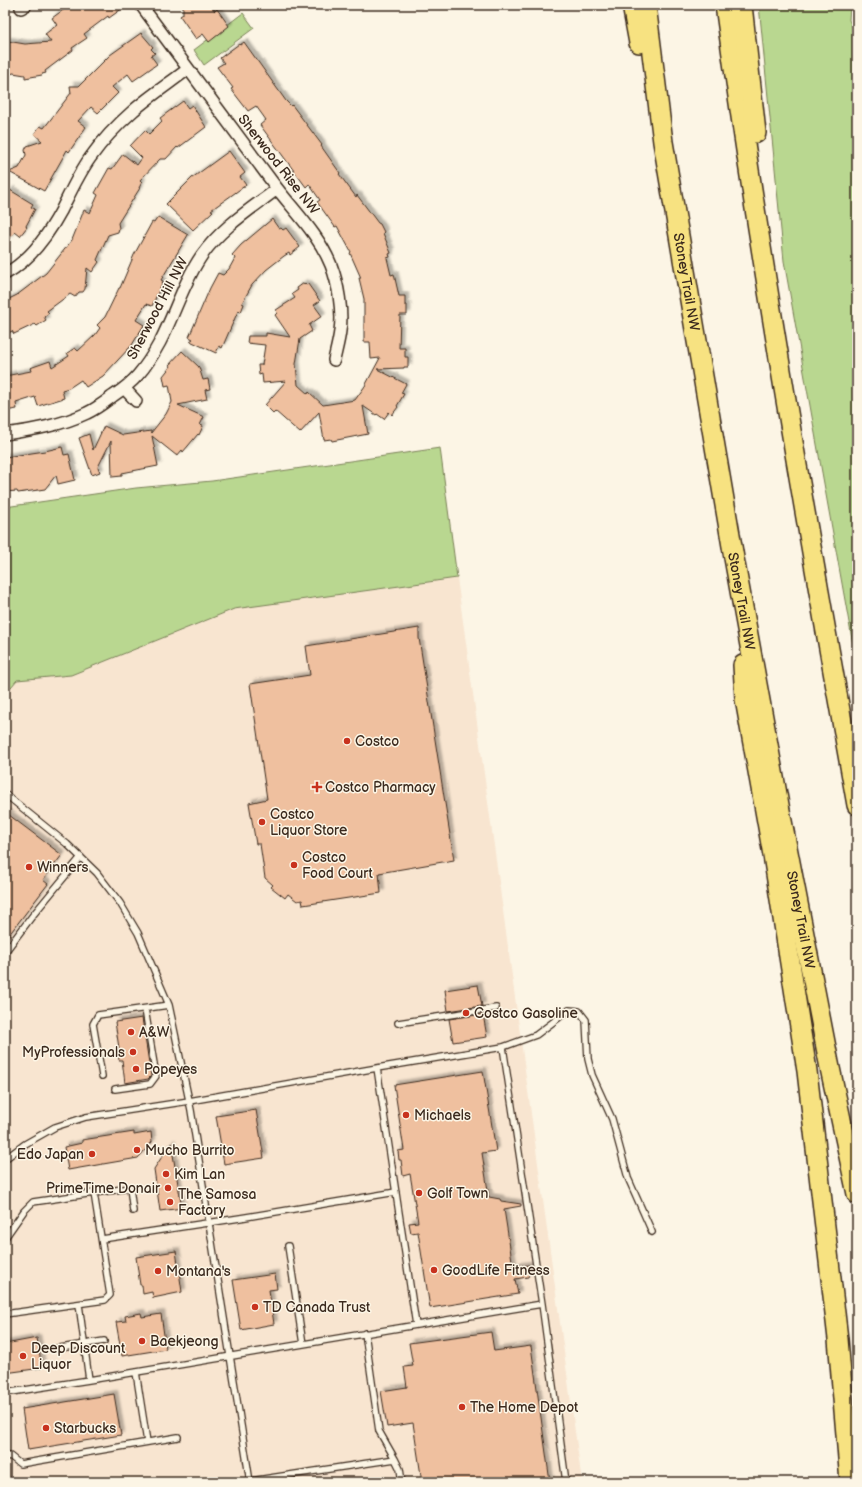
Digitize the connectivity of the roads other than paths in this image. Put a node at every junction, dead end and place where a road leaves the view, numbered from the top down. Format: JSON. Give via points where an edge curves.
{"nodes":[{"id":1,"x":141,"y":5,"type":"edge"},
{"id":2,"x":632,"y":5,"type":"edge"},
{"id":3,"x":646,"y":5,"type":"edge"},
{"id":4,"x":725,"y":5,"type":"edge"},
{"id":5,"x":742,"y":5,"type":"edge"},
{"id":6,"x":188,"y":69,"type":"junction"},
{"id":7,"x":663,"y":142,"type":"junction"},
{"id":8,"x":277,"y":189,"type":"junction"},
{"id":9,"x":754,"y":205,"type":"junction"},
{"id":10,"x":5,"y":274,"type":"edge"},
{"id":11,"x":334,"y":360,"type":"dead end"},
{"id":12,"x":124,"y":388,"type":"junction"},
{"id":13,"x":136,"y":401,"type":"dead end"},
{"id":14,"x":5,"y":434,"type":"edge"},
{"id":15,"x":734,"y":558,"type":"junction"},
{"id":16,"x":5,"y":794,"type":"edge"},
{"id":17,"x":857,"y":805,"type":"edge"},
{"id":18,"x":81,"y":857,"type":"junction"},
{"id":19,"x":5,"y":952,"type":"edge"},
{"id":20,"x":169,"y":1005,"type":"junction"},
{"id":21,"x":496,"y":1008,"type":"dead end"},
{"id":22,"x":145,"y":1009,"type":"junction"},
{"id":23,"x":398,"y":1023,"type":"dead end"},
{"id":24,"x":503,"y":1047,"type":"junction"},
{"id":25,"x":377,"y":1068,"type":"junction"},
{"id":26,"x":102,"y":1076,"type":"dead end"},
{"id":27,"x":115,"y":1089,"type":"dead end"},
{"id":28,"x":189,"y":1101,"type":"junction"},
{"id":29,"x":5,"y":1159,"type":"edge"},
{"id":30,"x":396,"y":1192,"type":"junction"},
{"id":31,"x":94,"y":1193,"type":"junction"},
{"id":32,"x":857,"y":1194,"type":"edge"},
{"id":33,"x":133,"y":1211,"type":"dead end"},
{"id":34,"x":209,"y":1222,"type":"junction"},
{"id":35,"x":652,"y":1232,"type":"dead end"},
{"id":36,"x":5,"y":1238,"type":"edge"},
{"id":37,"x":102,"y":1239,"type":"junction"},
{"id":38,"x":288,"y":1246,"type":"dead end"},
{"id":39,"x":79,"y":1304,"type":"junction"},
{"id":40,"x":542,"y":1304,"type":"junction"},
{"id":41,"x":5,"y":1314,"type":"edge"},
{"id":42,"x":416,"y":1325,"type":"junction"},
{"id":43,"x":365,"y":1333,"type":"junction"},
{"id":44,"x":104,"y":1341,"type":"dead end"},
{"id":45,"x":84,"y":1344,"type":"junction"},
{"id":46,"x":303,"y":1344,"type":"junction"},
{"id":47,"x":54,"y":1349,"type":"dead end"},
{"id":48,"x":231,"y":1356,"type":"junction"},
{"id":49,"x":136,"y":1372,"type":"junction"},
{"id":50,"x":90,"y":1380,"type":"junction"},
{"id":51,"x":5,"y":1393,"type":"edge"},
{"id":52,"x":178,"y":1437,"type":"dead end"},
{"id":53,"x":147,"y":1442,"type":"junction"},
{"id":54,"x":5,"y":1457,"type":"edge"},
{"id":55,"x":395,"y":1459,"type":"junction"},
{"id":56,"x":250,"y":1482,"type":"edge"},
{"id":57,"x":402,"y":1482,"type":"edge"},
{"id":58,"x":566,"y":1482,"type":"edge"},
{"id":59,"x":850,"y":1482,"type":"edge"}],
"edges":[{"from":1,"to":6,"type":"street","name":"Sherwood Rise NW"},
{"from":2,"to":7,"type":"highway","via":[[646,81]]},
{"from":3,"to":7,"type":"highway","name":"Stoney Trail NW"},
{"from":4,"to":9,"type":"highway"},
{"from":5,"to":9,"type":"highway","via":[[761,178]]},
{"from":6,"to":8,"type":"street","name":"Sherwood Rise NW"},
{"from":6,"to":10,"type":"street","via":[[117,125],[89,159],[46,235],[26,258]]},
{"from":7,"to":15,"type":"highway","name":"Stoney Trail NW"},
{"from":8,"to":11,"type":"street","name":"Sherwood Rise NW","via":[[313,232],[331,265],[337,286],[341,330]]},
{"from":8,"to":12,"type":"street","name":"Sherwood Hill NW","via":[[223,231],[202,255],[159,343],[139,375]]},
{"from":9,"to":17,"type":"highway","via":[[788,416]]},
{"from":12,"to":13,"type":"street"},
{"from":12,"to":14,"type":"street","name":"Sherwood Hill NW","via":[[88,413],[34,430]]},
{"from":15,"to":32,"type":"highway","name":"Stoney Trail NW","via":[[781,816]]},
{"from":15,"to":59,"type":"highway","via":[[745,699],[807,1071],[837,1331]]},
{"from":16,"to":18,"type":"lane"},
{"from":18,"to":19,"type":"lane"},
{"from":18,"to":20,"type":"lane","via":[[120,903],[138,933]]},
{"from":20,"to":22,"type":"lane"},
{"from":20,"to":28,"type":"lane"},
{"from":21,"to":23,"type":"lane"},
{"from":22,"to":26,"type":"lane","via":[[98,1015],[93,1024]]},
{"from":22,"to":27,"type":"lane","via":[[156,1076],[150,1084]]},
{"from":24,"to":25,"type":"lane"},
{"from":24,"to":35,"type":"lane","via":[[536,1035],[570,1010],[580,1011],[586,1020],[588,1058],[592,1075],[612,1119],[628,1178]]},
{"from":24,"to":40,"type":"lane"},
{"from":25,"to":28,"type":"lane"},
{"from":25,"to":30,"type":"lane"},
{"from":28,"to":29,"type":"lane","via":[[86,1117],[55,1126]]},
{"from":28,"to":34,"type":"lane"},
{"from":30,"to":34,"type":"lane"},
{"from":30,"to":42,"type":"lane"},
{"from":31,"to":33,"type":"lane","via":[[130,1188]]},
{"from":31,"to":36,"type":"lane","via":[[33,1202]]},
{"from":31,"to":37,"type":"lane"},
{"from":34,"to":37,"type":"lane"},
{"from":34,"to":48,"type":"lane"},
{"from":37,"to":39,"type":"lane","via":[[110,1295],[105,1300]]},
{"from":38,"to":46,"type":"lane"},
{"from":39,"to":41,"type":"lane"},
{"from":39,"to":45,"type":"lane"},
{"from":40,"to":42,"type":"lane"},
{"from":40,"to":58,"type":"lane"},
{"from":42,"to":43,"type":"lane"},
{"from":43,"to":46,"type":"lane"},
{"from":43,"to":55,"type":"lane","via":[[379,1431]]},
{"from":44,"to":45,"type":"lane"},
{"from":45,"to":47,"type":"lane"},
{"from":45,"to":50,"type":"lane"},
{"from":46,"to":48,"type":"lane"},
{"from":48,"to":49,"type":"lane"},
{"from":48,"to":56,"type":"lane"},
{"from":49,"to":50,"type":"lane"},
{"from":49,"to":53,"type":"lane"},
{"from":50,"to":51,"type":"lane"},
{"from":52,"to":53,"type":"lane"},
{"from":53,"to":54,"type":"lane","via":[[20,1464],[10,1456]]},
{"from":55,"to":56,"type":"lane"},
{"from":55,"to":57,"type":"lane"}]}
